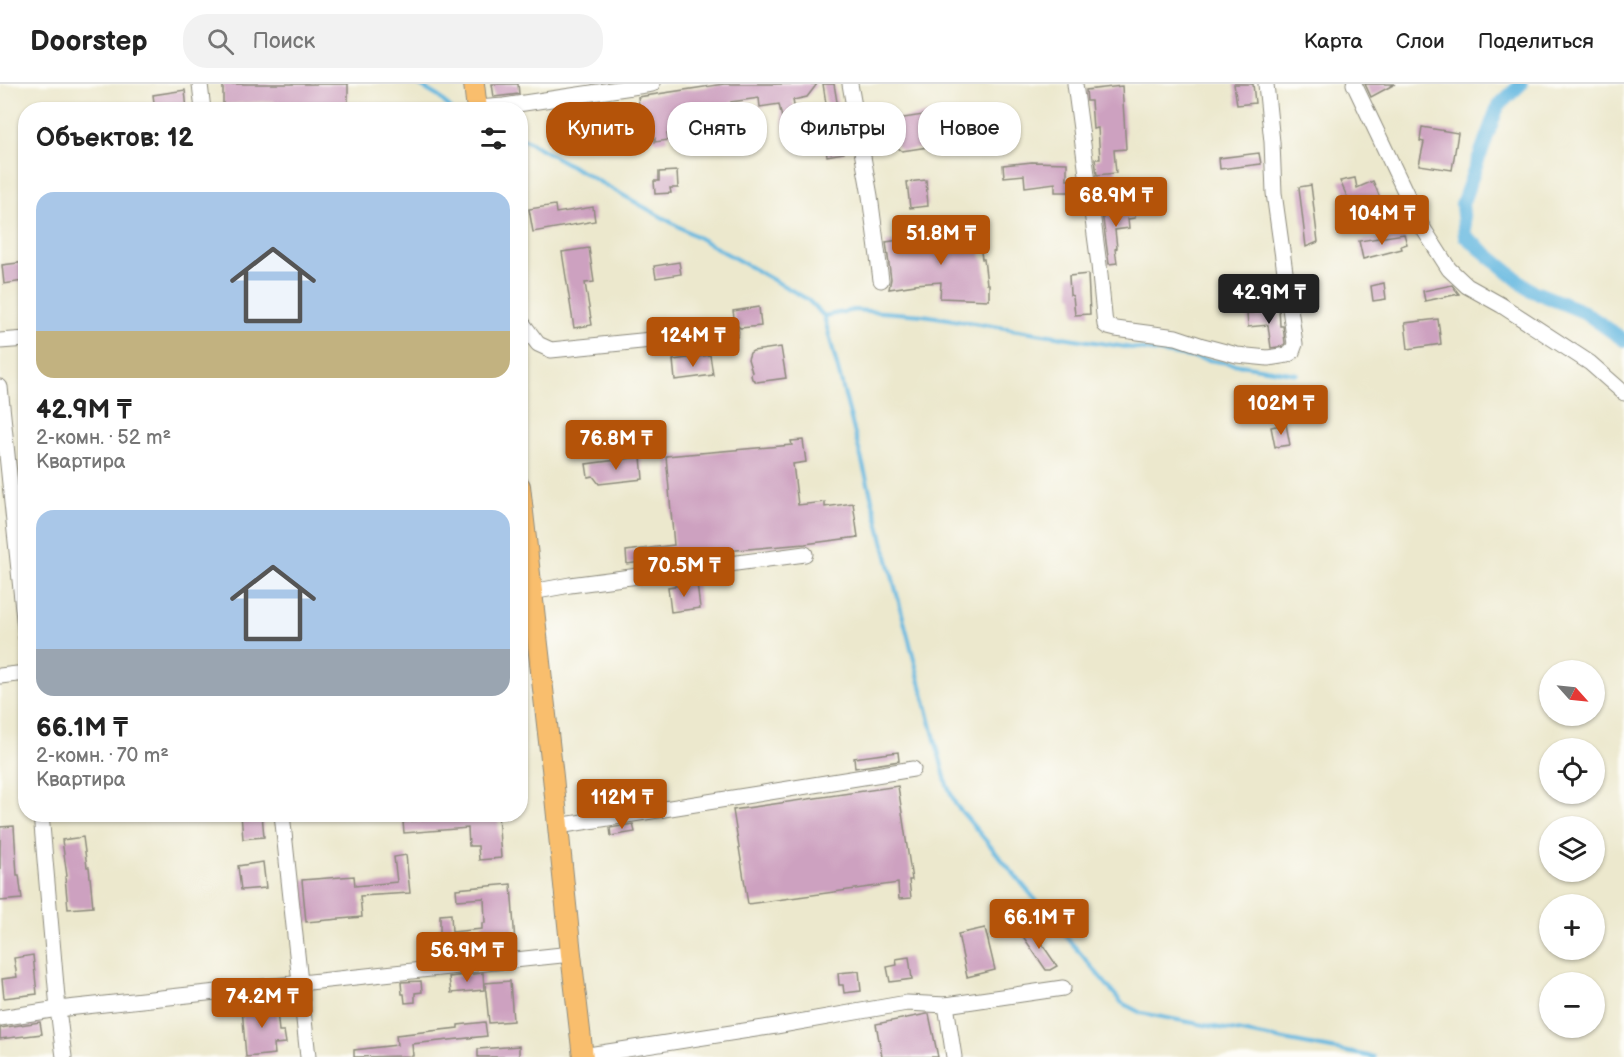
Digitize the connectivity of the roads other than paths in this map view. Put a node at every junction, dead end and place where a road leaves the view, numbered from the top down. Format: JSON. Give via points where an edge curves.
{"nodes":[{"id":1,"x":200,"y":84,"type":"edge"},
{"id":2,"x":474,"y":84,"type":"edge"},
{"id":3,"x":652,"y":84,"type":"edge"},
{"id":4,"x":850,"y":84,"type":"edge"},
{"id":5,"x":1075,"y":84,"type":"edge"},
{"id":6,"x":1266,"y":84,"type":"edge"},
{"id":7,"x":1354,"y":84,"type":"edge"},
{"id":8,"x":202,"y":102,"type":"edge"},
{"id":9,"x":476,"y":102,"type":"edge"},
{"id":10,"x":528,"y":102,"type":"edge"},
{"id":11,"x":881,"y":280,"type":"dead end"},
{"id":12,"x":528,"y":331,"type":"edge"},
{"id":13,"x":731,"y":332,"type":"dead end"},
{"id":14,"x":18,"y":340,"type":"edge"},
{"id":15,"x":0,"y":341,"type":"edge"},
{"id":16,"x":0,"y":387,"type":"edge"},
{"id":17,"x":1624,"y":393,"type":"edge"},
{"id":18,"x":805,"y":554,"type":"dead end"},
{"id":19,"x":528,"y":557,"type":"edge"},
{"id":20,"x":18,"y":561,"type":"edge"},
{"id":21,"x":532,"y":592,"type":"junction"},
{"id":22,"x":528,"y":618,"type":"edge"},
{"id":23,"x":18,"y":674,"type":"edge"},
{"id":24,"x":0,"y":676,"type":"edge"},
{"id":25,"x":913,"y":769,"type":"dead end"},
{"id":26,"x":42,"y":822,"type":"edge"},
{"id":27,"x":283,"y":822,"type":"edge"},
{"id":28,"x":558,"y":826,"type":"junction"},
{"id":29,"x":570,"y":954,"type":"junction"},
{"id":30,"x":300,"y":982,"type":"junction"},
{"id":31,"x":1063,"y":988,"type":"dead end"},
{"id":32,"x":946,"y":1005,"type":"junction"},
{"id":33,"x":58,"y":1010,"type":"junction"},
{"id":34,"x":0,"y":1018,"type":"edge"},
{"id":35,"x":583,"y":1056,"type":"edge"},
{"id":36,"x":64,"y":1057,"type":"edge"},
{"id":37,"x":308,"y":1057,"type":"edge"},
{"id":38,"x":954,"y":1057,"type":"edge"}],
"edges":[{"from":1,"to":8,"type":"street"},
{"from":2,"to":9,"type":"main road"},
{"from":3,"to":10,"type":"street"},
{"from":4,"to":11,"type":"street"},
{"from":5,"to":6,"type":"street","via":[[1105,325],[1176,337],[1237,355],[1268,358],[1287,355],[1295,344],[1274,193]]},
{"from":7,"to":17,"type":"street","via":[[1421,225],[1449,269],[1467,286],[1590,363]]},
{"from":12,"to":13,"type":"street","via":[[538,344],[551,350]]},
{"from":14,"to":15,"type":"street"},
{"from":16,"to":20,"type":"street"},
{"from":18,"to":21,"type":"street"},
{"from":19,"to":21,"type":"main road"},
{"from":21,"to":22,"type":"main road"},
{"from":22,"to":28,"type":"main road"},
{"from":23,"to":24,"type":"street"},
{"from":25,"to":28,"type":"street"},
{"from":26,"to":33,"type":"street"},
{"from":27,"to":30,"type":"street"},
{"from":28,"to":29,"type":"main road"},
{"from":29,"to":30,"type":"street"},
{"from":29,"to":35,"type":"main road"},
{"from":30,"to":33,"type":"street"},
{"from":30,"to":37,"type":"street"},
{"from":31,"to":32,"type":"street"},
{"from":32,"to":35,"type":"street","via":[[907,1003]]},
{"from":32,"to":38,"type":"street"},
{"from":33,"to":34,"type":"street"},
{"from":33,"to":36,"type":"street"}]}
